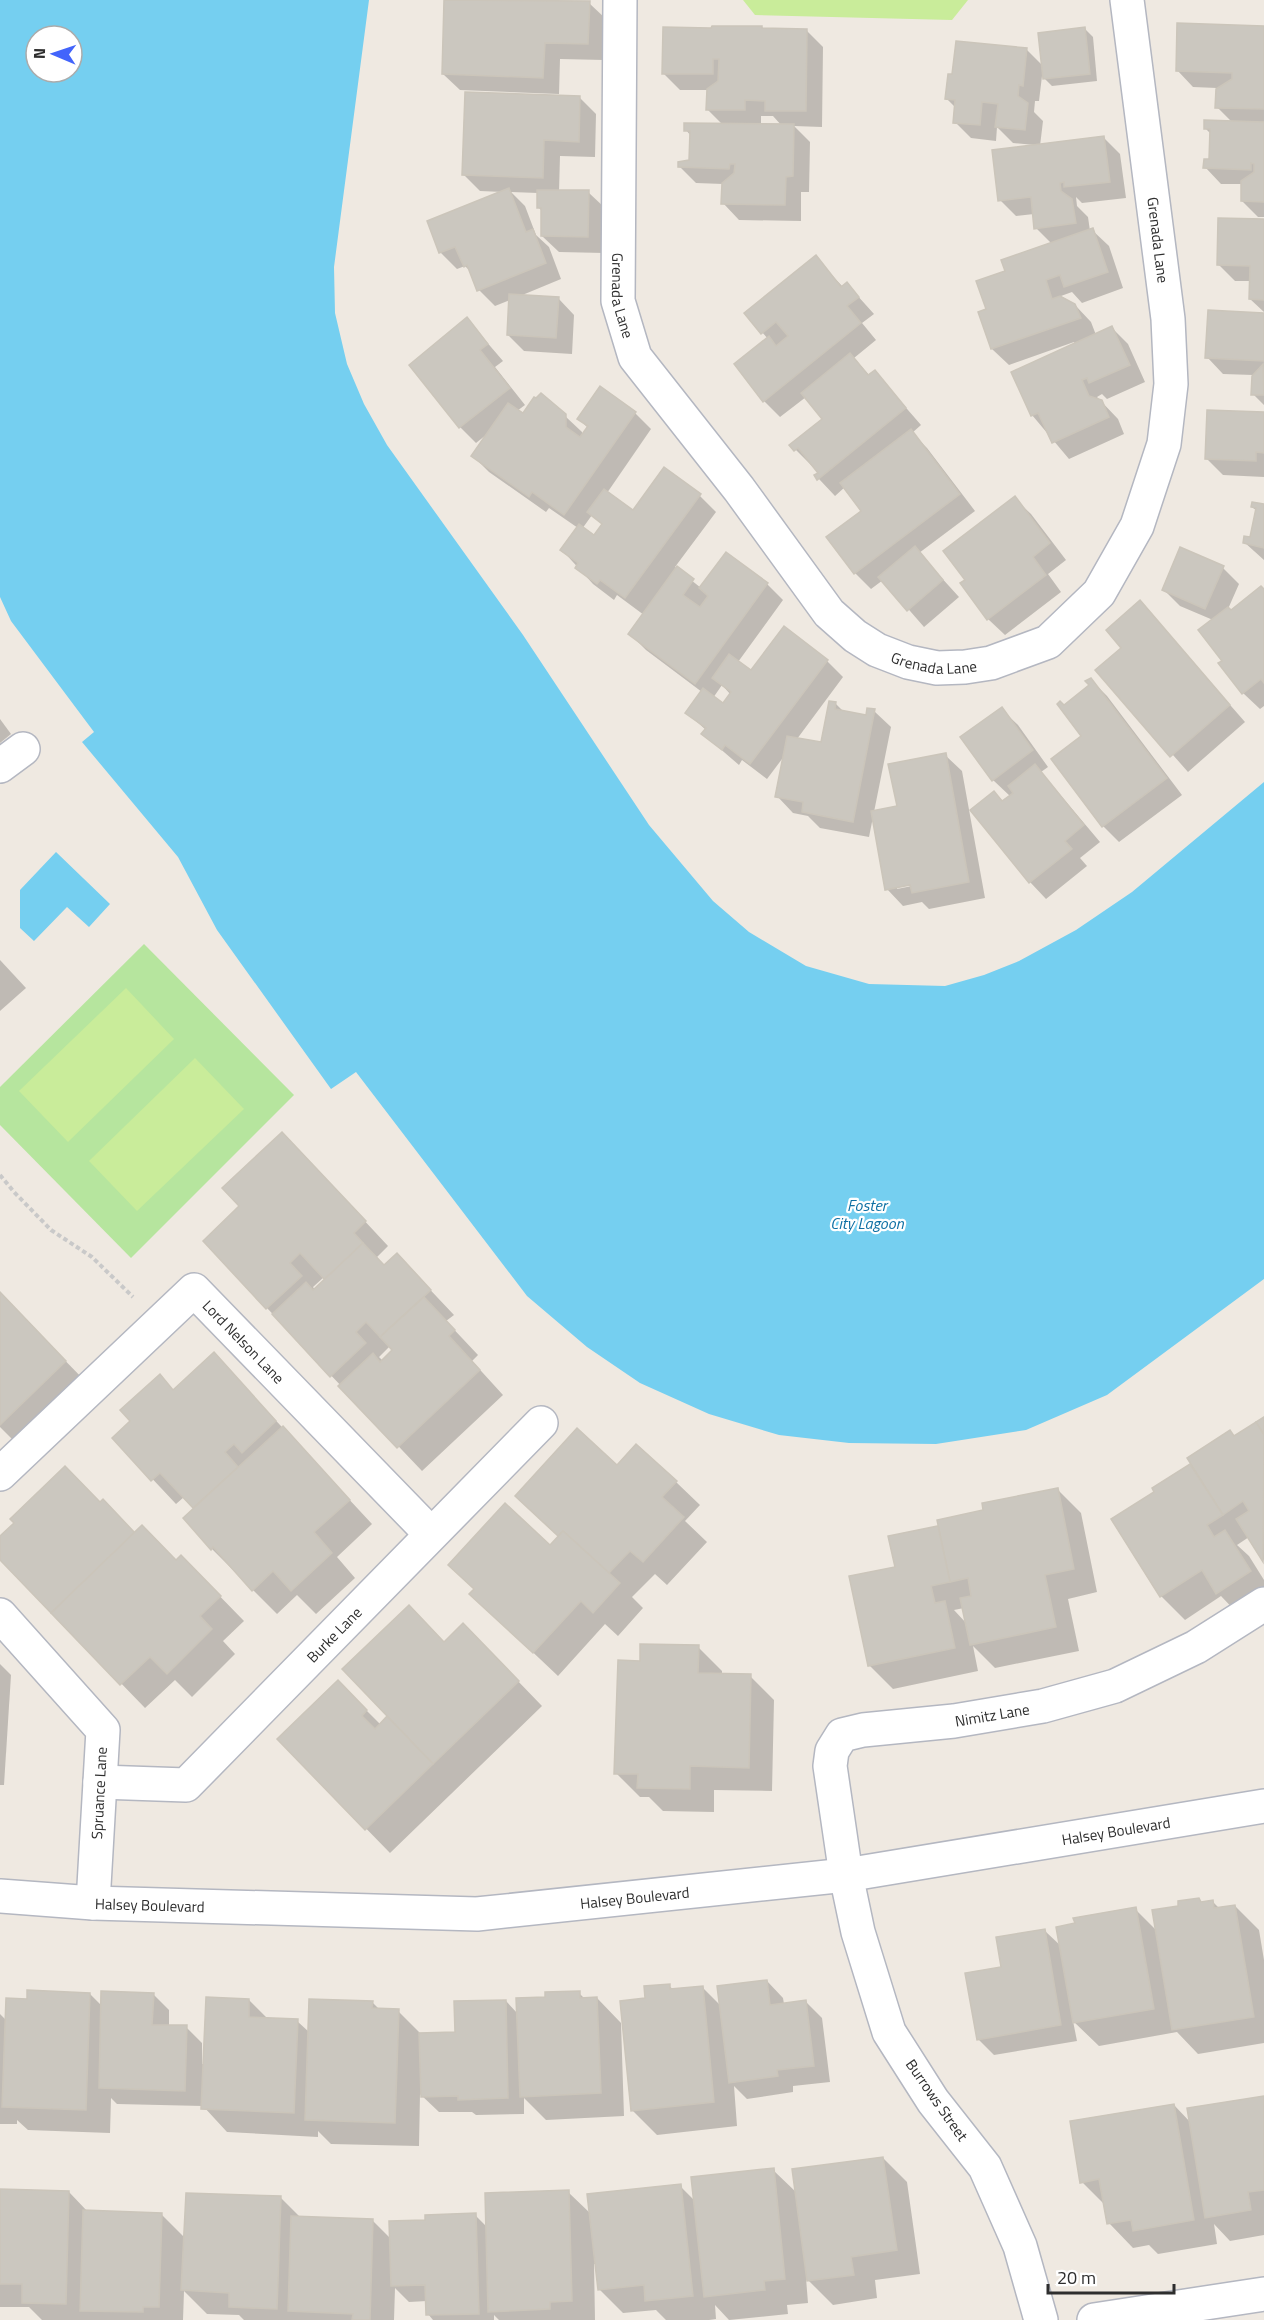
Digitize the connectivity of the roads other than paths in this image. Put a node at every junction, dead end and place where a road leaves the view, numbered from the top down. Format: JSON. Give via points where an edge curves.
{"nodes":[{"id":1,"x":620,"y":0,"type":"edge"},
{"id":2,"x":1127,"y":0,"type":"edge"},
{"id":3,"x":541,"y":1423,"type":"dead end"},
{"id":4,"x":0,"y":1474,"type":"edge"},
{"id":5,"x":431,"y":1534,"type":"junction"},
{"id":6,"x":1264,"y":1604,"type":"edge"},
{"id":7,"x":0,"y":1615,"type":"edge"},
{"id":8,"x":100,"y":1782,"type":"junction"},
{"id":9,"x":1264,"y":1806,"type":"edge"},
{"id":10,"x":846,"y":1875,"type":"junction"},
{"id":11,"x":0,"y":1896,"type":"edge"},
{"id":12,"x":93,"y":1903,"type":"junction"},
{"id":13,"x":1264,"y":2294,"type":"edge"},
{"id":14,"x":1041,"y":2320,"type":"edge"},
{"id":15,"x":1094,"y":2320,"type":"edge"}],
"edges":[{"from":1,"to":2,"type":"street","name":"Grenada Lane","via":[[618,301],[635,357],[830,613],[877,650],[937,668],[991,663],[1048,642],[1099,593],[1137,526],[1164,444],[1171,384],[1168,319]]},
{"from":3,"to":5,"type":"street","name":"Burke Lane"},
{"from":4,"to":5,"type":"street","name":"Lord Nelson Lane","via":[[194,1290]]},
{"from":5,"to":8,"type":"street","name":"Burke Lane","via":[[186,1785]]},
{"from":6,"to":10,"type":"street","name":"Nimitz Lane","via":[[1196,1647],[1115,1686],[1043,1706],[842,1734],[831,1751],[830,1766]]},
{"from":7,"to":8,"type":"street","name":"Spruance Lane","via":[[103,1730]]},
{"from":8,"to":12,"type":"street","name":"Spruance Lane"},
{"from":9,"to":10,"type":"street","name":"Halsey Boulevard"},
{"from":10,"to":12,"type":"street","name":"Halsey Boulevard","via":[[477,1914]]},
{"from":10,"to":14,"type":"street","name":"Burrows Street","via":[[858,1932],[889,2031],[933,2101],[985,2167],[1020,2246]]},
{"from":11,"to":12,"type":"street","name":"Halsey Boulevard"},
{"from":13,"to":15,"type":"street"}]}
